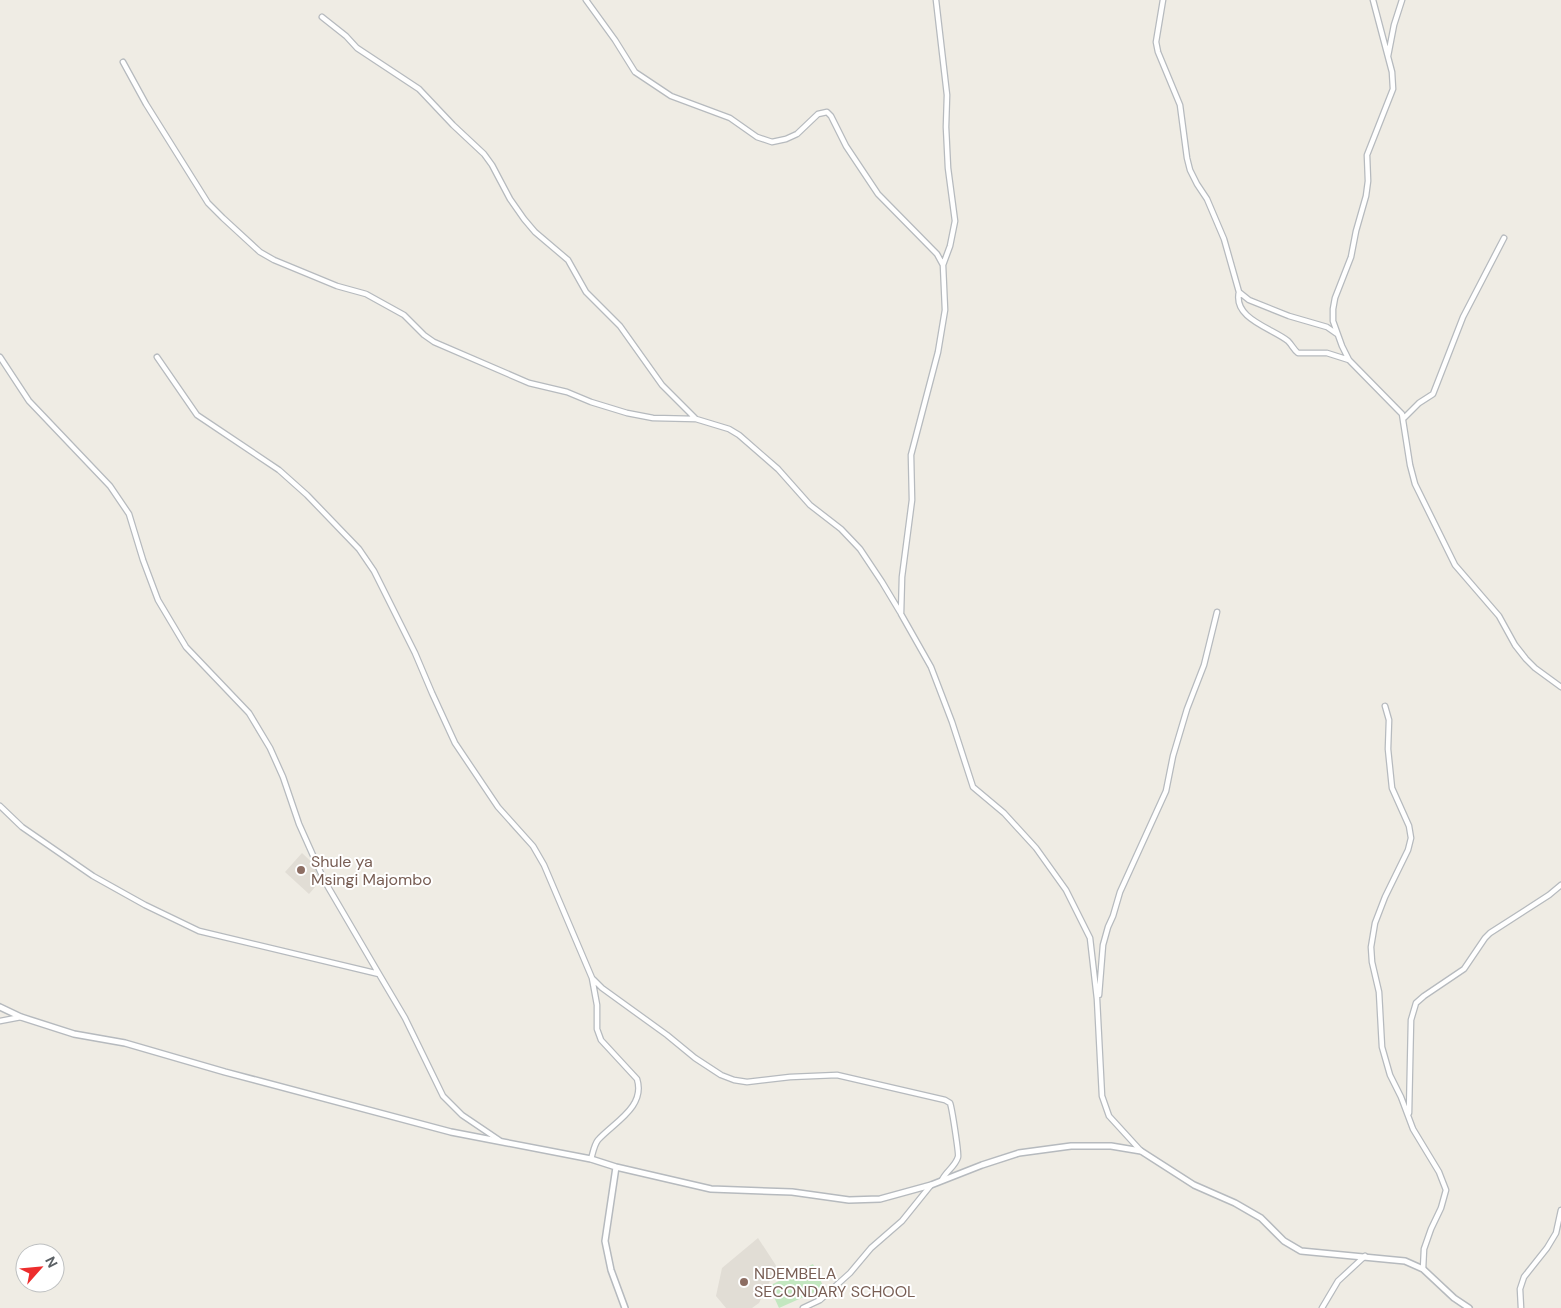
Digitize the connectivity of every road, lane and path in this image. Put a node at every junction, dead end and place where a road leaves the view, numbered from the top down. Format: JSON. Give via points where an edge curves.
{"nodes":[{"id":1,"x":586,"y":0,"type":"edge"},
{"id":2,"x":936,"y":0,"type":"edge"},
{"id":3,"x":1162,"y":0,"type":"edge"},
{"id":4,"x":1373,"y":0,"type":"edge"},
{"id":5,"x":1402,"y":0,"type":"edge"},
{"id":6,"x":322,"y":17,"type":"dead end"},
{"id":7,"x":1388,"y":60,"type":"junction"},
{"id":8,"x":122,"y":62,"type":"dead end"},
{"id":9,"x":1504,"y":238,"type":"dead end"},
{"id":10,"x":943,"y":265,"type":"junction"},
{"id":11,"x":1239,"y":292,"type":"junction"},
{"id":12,"x":1338,"y":334,"type":"junction"},
{"id":13,"x":0,"y":357,"type":"edge"},
{"id":14,"x":157,"y":357,"type":"dead end"},
{"id":15,"x":1349,"y":360,"type":"junction"},
{"id":16,"x":1404,"y":418,"type":"junction"},
{"id":17,"x":696,"y":419,"type":"junction"},
{"id":18,"x":1217,"y":612,"type":"dead end"},
{"id":19,"x":901,"y":614,"type":"junction"},
{"id":20,"x":1561,"y":687,"type":"edge"},
{"id":21,"x":1385,"y":706,"type":"dead end"},
{"id":22,"x":0,"y":806,"type":"edge"},
{"id":23,"x":1561,"y":886,"type":"edge"},
{"id":24,"x":379,"y":974,"type":"junction"},
{"id":25,"x":592,"y":978,"type":"junction"},
{"id":26,"x":1097,"y":999,"type":"junction"},
{"id":27,"x":0,"y":1007,"type":"edge"},
{"id":28,"x":21,"y":1018,"type":"junction"},
{"id":29,"x":0,"y":1021,"type":"edge"},
{"id":30,"x":1408,"y":1117,"type":"junction"},
{"id":31,"x":500,"y":1141,"type":"junction"},
{"id":32,"x":1141,"y":1151,"type":"junction"},
{"id":33,"x":591,"y":1159,"type":"junction"},
{"id":34,"x":616,"y":1167,"type":"junction"},
{"id":35,"x":942,"y":1180,"type":"junction"},
{"id":36,"x":931,"y":1185,"type":"junction"},
{"id":37,"x":1561,"y":1210,"type":"edge"},
{"id":38,"x":1365,"y":1256,"type":"junction"},
{"id":39,"x":1423,"y":1269,"type":"junction"},
{"id":40,"x":625,"y":1308,"type":"edge"},
{"id":41,"x":803,"y":1308,"type":"edge"},
{"id":42,"x":1322,"y":1308,"type":"edge"},
{"id":43,"x":1468,"y":1308,"type":"edge"},
{"id":44,"x":1522,"y":1308,"type":"edge"}],
"edges":[{"from":1,"to":10,"type":"street","via":[[636,72],[671,96],[730,118],[757,137],[772,142],[786,139],[797,134],[818,114],[827,112],[878,194],[937,254]]},
{"from":2,"to":10,"type":"street","via":[[947,94],[948,168],[955,221]]},
{"from":3,"to":11,"type":"street","via":[[1156,42],[1158,52],[1180,105],[1190,170],[1224,239]]},
{"from":4,"to":7,"type":"street"},
{"from":5,"to":7,"type":"street"},
{"from":6,"to":17,"type":"street","via":[[357,48],[419,89],[484,154],[524,219],[568,260],[586,292],[620,326],[662,385]]},
{"from":7,"to":12,"type":"street","via":[[1393,92],[1367,155],[1366,196],[1351,257],[1333,309]]},
{"from":8,"to":17,"type":"street","via":[[208,202],[254,246],[274,260],[337,286],[366,294],[404,315],[434,342],[529,383],[567,392],[627,414]]},
{"from":9,"to":16,"type":"street","via":[[1463,317],[1432,396]]},
{"from":10,"to":19,"type":"street","via":[[946,310],[911,455],[912,500],[902,577]]},
{"from":11,"to":12,"type":"street","via":[[1249,300],[1327,327]]},
{"from":11,"to":15,"type":"street","via":[[1238,300],[1249,317],[1286,340],[1298,353],[1326,353]]},
{"from":12,"to":15,"type":"street"},
{"from":13,"to":24,"type":"street","via":[[29,401],[110,486],[129,514],[158,600],[186,647],[249,713],[270,748],[324,880]]},
{"from":14,"to":25,"type":"street","via":[[197,415],[280,470],[358,549],[374,571],[455,743],[498,807],[533,846],[544,865]]},
{"from":15,"to":16,"type":"street"},
{"from":16,"to":20,"type":"street","via":[[1415,484],[1455,565],[1499,616],[1526,659]]},
{"from":17,"to":19,"type":"street","via":[[740,435],[778,469],[810,505],[860,549]]},
{"from":18,"to":26,"type":"street","via":[[1204,665],[1173,756],[1166,791],[1120,892],[1108,927]]},
{"from":19,"to":26,"type":"street","via":[[931,667],[974,787],[1004,813],[1036,848],[1066,890],[1090,938]]},
{"from":21,"to":30,"type":"street","via":[[1389,720],[1392,788],[1411,838],[1375,923],[1371,948],[1379,992],[1382,1047]]},
{"from":22,"to":24,"type":"street","via":[[22,827],[93,876],[199,931]]},
{"from":23,"to":30,"type":"street","via":[[1490,933],[1464,969],[1416,1004],[1411,1020]]},
{"from":24,"to":31,"type":"street","via":[[405,1018],[443,1096],[462,1115]]},
{"from":25,"to":33,"type":"street","via":[[601,1040],[639,1086],[635,1102],[597,1141]]},
{"from":25,"to":35,"type":"street","via":[[695,1058],[734,1080],[747,1082],[837,1075],[945,1100],[952,1109],[958,1153],[954,1166]]},
{"from":26,"to":32,"type":"street","via":[[1102,1096],[1109,1116]]},
{"from":27,"to":28,"type":"street"},
{"from":28,"to":29,"type":"street"},
{"from":28,"to":31,"type":"street","via":[[451,1132]]},
{"from":30,"to":39,"type":"street","via":[[1446,1190],[1424,1249]]},
{"from":31,"to":33,"type":"street"},
{"from":32,"to":35,"type":"street","via":[[1111,1146],[1046,1148],[1019,1153]]},
{"from":32,"to":38,"type":"street","via":[[1194,1186],[1261,1218],[1284,1241],[1301,1251]]},
{"from":33,"to":34,"type":"street"},
{"from":34,"to":36,"type":"street","via":[[711,1189],[792,1192],[849,1200],[880,1199]]},
{"from":34,"to":40,"type":"street","via":[[605,1241],[611,1270]]},
{"from":35,"to":36,"type":"street"},
{"from":36,"to":41,"type":"street","via":[[902,1221],[871,1248],[850,1273],[820,1300]]},
{"from":37,"to":44,"type":"street","via":[[1556,1233],[1524,1277],[1520,1289]]},
{"from":38,"to":39,"type":"street","via":[[1405,1261]]},
{"from":38,"to":42,"type":"street","via":[[1338,1281]]},
{"from":39,"to":43,"type":"street"}]}
